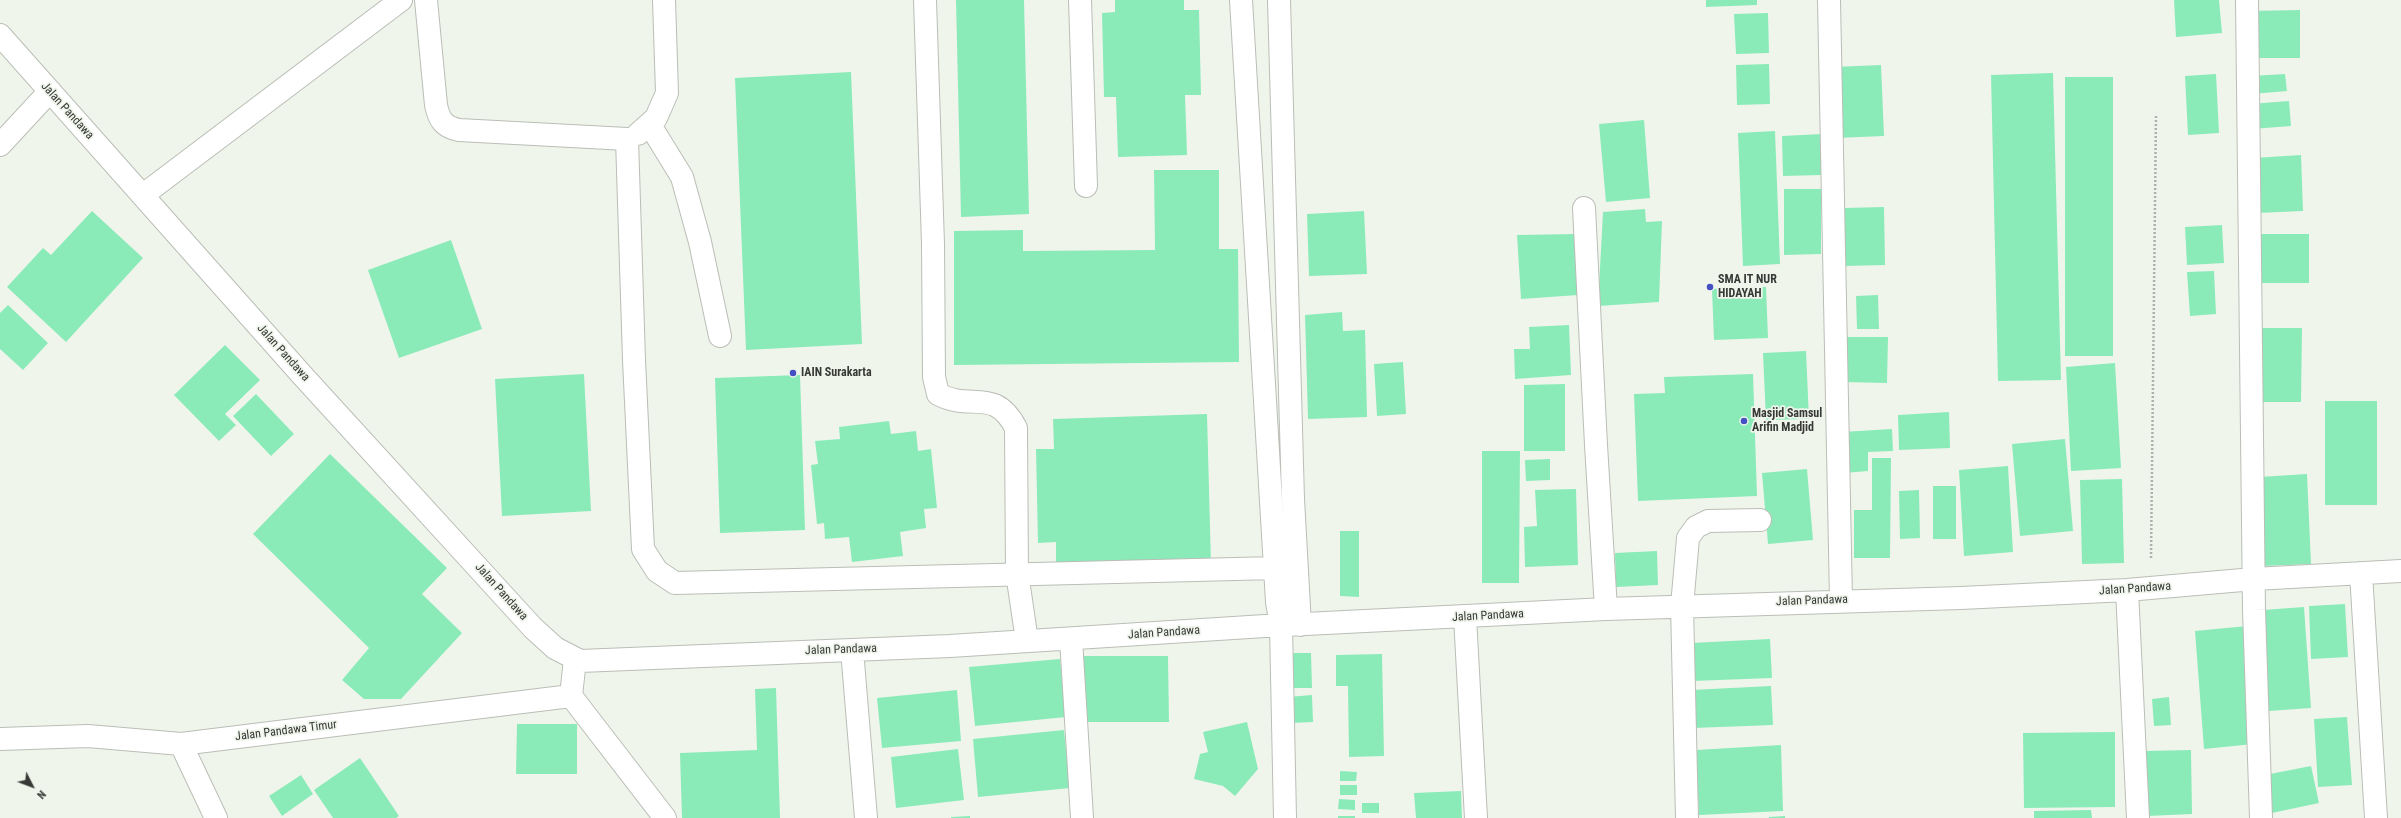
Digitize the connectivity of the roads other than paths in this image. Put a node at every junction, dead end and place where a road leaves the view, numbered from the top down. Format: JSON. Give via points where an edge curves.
{"nodes":[{"id":1,"x":401,"y":0,"type":"edge"},
{"id":2,"x":426,"y":0,"type":"edge"},
{"id":3,"x":664,"y":0,"type":"edge"},
{"id":4,"x":925,"y":0,"type":"edge"},
{"id":5,"x":1080,"y":0,"type":"edge"},
{"id":6,"x":1241,"y":0,"type":"edge"},
{"id":7,"x":1279,"y":0,"type":"edge"},
{"id":8,"x":1829,"y":0,"type":"edge"},
{"id":9,"x":2247,"y":0,"type":"edge"},
{"id":10,"x":0,"y":35,"type":"edge"},
{"id":11,"x":50,"y":91,"type":"junction"},
{"id":12,"x":650,"y":125,"type":"junction"},
{"id":13,"x":627,"y":139,"type":"junction"},
{"id":14,"x":0,"y":145,"type":"edge"},
{"id":15,"x":1086,"y":186,"type":"dead end"},
{"id":16,"x":143,"y":195,"type":"junction"},
{"id":17,"x":1584,"y":208,"type":"dead end"},
{"id":18,"x":720,"y":336,"type":"dead end"},
{"id":19,"x":1760,"y":520,"type":"dead end"},
{"id":20,"x":1275,"y":568,"type":"junction"},
{"id":21,"x":2401,"y":571,"type":"edge"},
{"id":22,"x":1017,"y":573,"type":"junction"},
{"id":23,"x":2361,"y":573,"type":"junction"},
{"id":24,"x":2254,"y":579,"type":"junction"},
{"id":25,"x":2127,"y":590,"type":"junction"},
{"id":26,"x":1842,"y":600,"type":"junction"},
{"id":27,"x":1682,"y":606,"type":"junction"},
{"id":28,"x":1606,"y":609,"type":"junction"},
{"id":29,"x":1465,"y":617,"type":"junction"},
{"id":30,"x":1290,"y":626,"type":"junction"},
{"id":31,"x":1072,"y":639,"type":"junction"},
{"id":32,"x":1027,"y":641,"type":"junction"},
{"id":33,"x":852,"y":650,"type":"junction"},
{"id":34,"x":575,"y":660,"type":"junction"},
{"id":35,"x":571,"y":696,"type":"junction"},
{"id":36,"x":0,"y":739,"type":"edge"},
{"id":37,"x":181,"y":744,"type":"junction"},
{"id":38,"x":216,"y":818,"type":"edge"},
{"id":39,"x":665,"y":818,"type":"edge"},
{"id":40,"x":866,"y":818,"type":"edge"},
{"id":41,"x":1082,"y":818,"type":"edge"},
{"id":42,"x":1285,"y":818,"type":"edge"},
{"id":43,"x":1476,"y":818,"type":"edge"},
{"id":44,"x":1687,"y":818,"type":"edge"},
{"id":45,"x":2138,"y":818,"type":"edge"},
{"id":46,"x":2261,"y":818,"type":"edge"},
{"id":47,"x":2376,"y":818,"type":"edge"}],
"edges":[{"from":1,"to":16,"type":"street"},
{"from":2,"to":13,"type":"street","via":[[436,105],[440,120],[446,126],[459,130]]},
{"from":3,"to":12,"type":"street","via":[[667,94]]},
{"from":4,"to":22,"type":"street","via":[[933,244],[934,377],[938,394],[948,399],[984,401],[996,405],[1008,413],[1016,428]]},
{"from":5,"to":15,"type":"street"},
{"from":6,"to":20,"type":"street"},
{"from":7,"to":30,"type":"street","via":[[1293,499]]},
{"from":8,"to":26,"type":"street"},
{"from":9,"to":24,"type":"street"},
{"from":10,"to":11,"type":"street","name":"Jalan Pandawa"},
{"from":11,"to":14,"type":"street"},
{"from":11,"to":16,"type":"street","name":"Jalan Pandawa"},
{"from":12,"to":13,"type":"street"},
{"from":12,"to":18,"type":"street","via":[[682,177],[700,242]]},
{"from":13,"to":22,"type":"street","via":[[634,360],[644,549],[654,567],[675,583]]},
{"from":16,"to":34,"type":"street","name":"Jalan Pandawa","via":[[302,375],[533,628],[555,648]]},
{"from":17,"to":28,"type":"street"},
{"from":19,"to":27,"type":"street","via":[[1708,521],[1696,527],[1688,538]]},
{"from":20,"to":22,"type":"street"},
{"from":20,"to":30,"type":"street","via":[[1276,602]]},
{"from":21,"to":23,"type":"street","name":"Jalan Pandawa"},
{"from":22,"to":32,"type":"street"},
{"from":23,"to":24,"type":"street","name":"Jalan Pandawa"},
{"from":23,"to":47,"type":"street"},
{"from":24,"to":25,"type":"street","name":"Jalan Pandawa"},
{"from":24,"to":46,"type":"street"},
{"from":25,"to":26,"type":"street","name":"Jalan Pandawa","via":[[1961,598]]},
{"from":25,"to":45,"type":"street"},
{"from":26,"to":27,"type":"street","name":"Jalan Pandawa"},
{"from":27,"to":28,"type":"street","name":"Jalan Pandawa"},
{"from":27,"to":44,"type":"street"},
{"from":28,"to":29,"type":"street","name":"Jalan Pandawa"},
{"from":29,"to":30,"type":"street","name":"Jalan Pandawa"},
{"from":29,"to":43,"type":"street"},
{"from":30,"to":31,"type":"street","name":"Jalan Pandawa"},
{"from":30,"to":42,"type":"street"},
{"from":31,"to":32,"type":"street","name":"Jalan Pandawa"},
{"from":31,"to":41,"type":"street"},
{"from":32,"to":33,"type":"street","name":"Jalan Pandawa"},
{"from":33,"to":34,"type":"street","name":"Jalan Pandawa"},
{"from":33,"to":40,"type":"street"},
{"from":34,"to":35,"type":"street"},
{"from":35,"to":37,"type":"street","name":"Jalan Pandawa Timur"},
{"from":35,"to":39,"type":"street"},
{"from":36,"to":37,"type":"street","name":"Jalan Pandawa Timur","via":[[88,736]]},
{"from":37,"to":38,"type":"street"}]}
